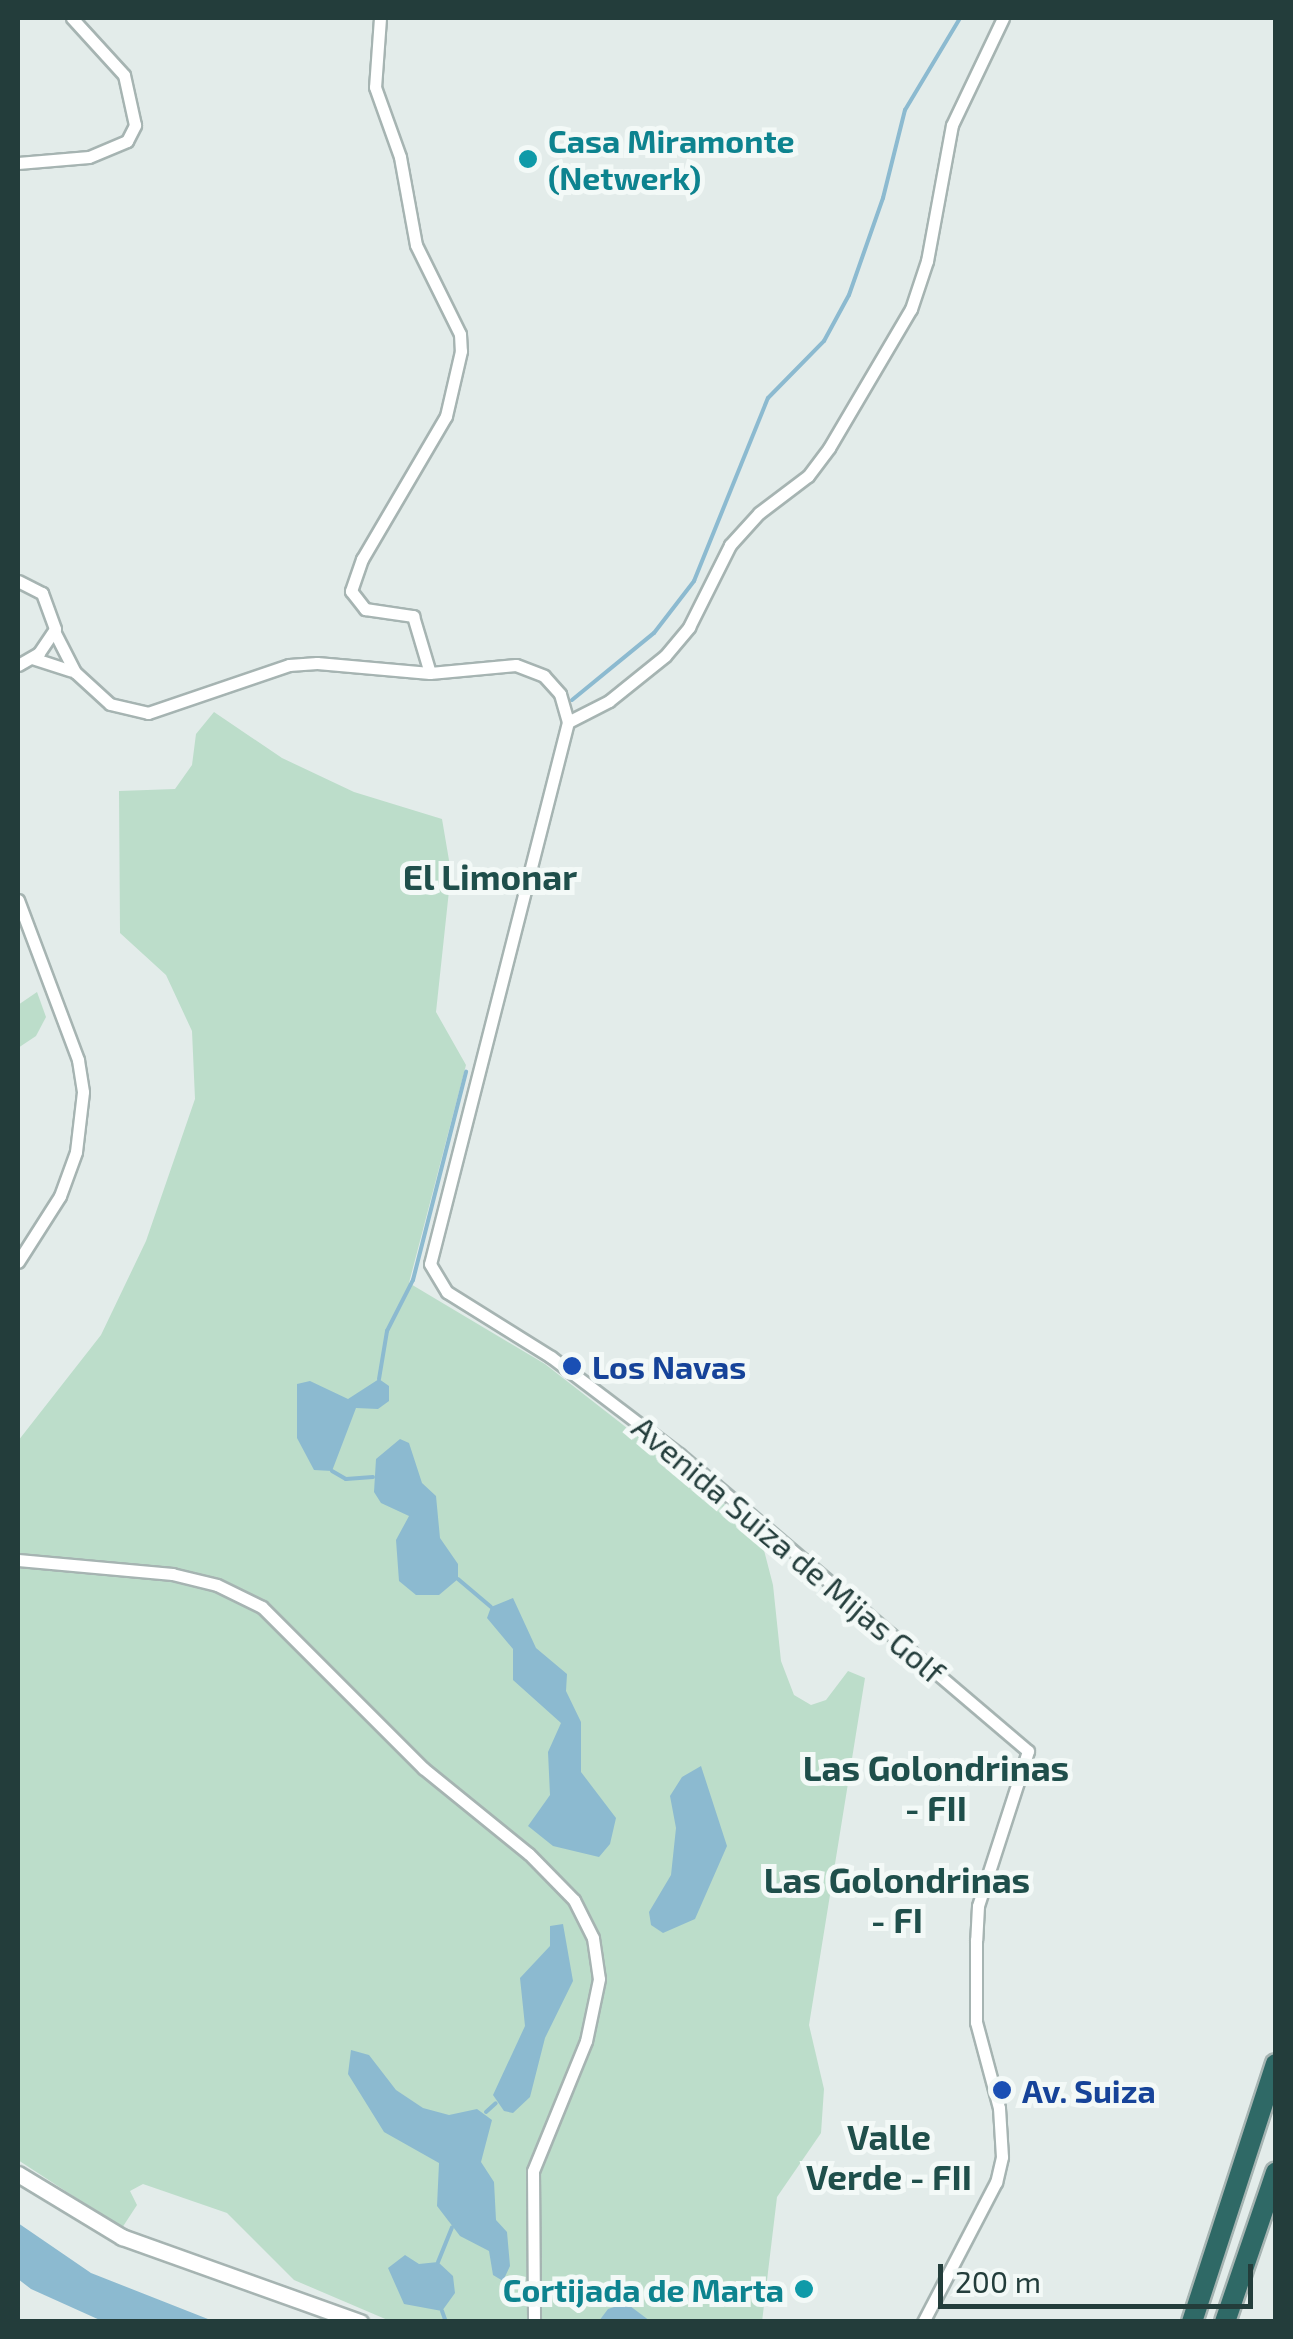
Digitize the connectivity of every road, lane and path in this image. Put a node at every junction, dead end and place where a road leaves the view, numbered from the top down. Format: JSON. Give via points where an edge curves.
{"nodes":[{"id":1,"x":72,"y":18,"type":"edge"},
{"id":2,"x":380,"y":18,"type":"edge"},
{"id":3,"x":1002,"y":18,"type":"edge"},
{"id":4,"x":18,"y":162,"type":"edge"},
{"id":5,"x":18,"y":581,"type":"edge"},
{"id":6,"x":55,"y":633,"type":"junction"},
{"id":7,"x":32,"y":658,"type":"junction"},
{"id":8,"x":18,"y":665,"type":"edge"},
{"id":9,"x":75,"y":672,"type":"junction"},
{"id":10,"x":430,"y":672,"type":"junction"},
{"id":11,"x":568,"y":722,"type":"junction"},
{"id":12,"x":18,"y":900,"type":"edge"},
{"id":13,"x":18,"y":1262,"type":"edge"},
{"id":14,"x":18,"y":1560,"type":"edge"},
{"id":15,"x":1276,"y":2064,"type":"edge"},
{"id":16,"x":1276,"y":2172,"type":"edge"},
{"id":17,"x":18,"y":2174,"type":"edge"},
{"id":18,"x":360,"y":2322,"type":"edge"},
{"id":19,"x":534,"y":2322,"type":"edge"},
{"id":20,"x":923,"y":2322,"type":"edge"},
{"id":21,"x":1192,"y":2322,"type":"edge"},
{"id":22,"x":1225,"y":2322,"type":"edge"}],
"edges":[{"from":1,"to":4,"type":"street","via":[[124,76],[135,125],[127,141],[89,157]]},
{"from":2,"to":10,"type":"street","via":[[375,88],[400,158],[416,246],[462,351],[446,416],[362,559],[351,591],[365,608],[412,616]]},
{"from":3,"to":11,"type":"street","via":[[952,125],[927,261],[911,309],[828,448],[808,476],[759,512],[730,545],[689,627],[665,656],[609,702]]},
{"from":5,"to":6,"type":"street","via":[[36,586],[47,600]]},
{"from":6,"to":7,"type":"street"},
{"from":6,"to":9,"type":"street"},
{"from":7,"to":8,"type":"street"},
{"from":7,"to":9,"type":"street"},
{"from":9,"to":10,"type":"street","via":[[110,704],[148,713],[289,665]]},
{"from":10,"to":11,"type":"street","name":"Avenida Suiza de Mijas Golf","via":[[516,665],[552,682]]},
{"from":11,"to":20,"type":"street","name":"Avenida Suiza de Mijas Golf","via":[[430,1264],[447,1292],[551,1357],[679,1454],[1028,1751],[977,1924],[976,2022],[999,2108],[1002,2156],[996,2182]]},
{"from":12,"to":13,"type":"street","via":[[78,1060],[83,1092],[76,1152],[60,1196]]},
{"from":14,"to":19,"type":"street","via":[[172,1574],[217,1585],[262,1607],[424,1768],[574,1900],[598,1957],[598,1990],[586,2041],[533,2171]]},
{"from":15,"to":21,"type":"highway"},
{"from":16,"to":22,"type":"highway"},
{"from":17,"to":18,"type":"street","via":[[122,2238]]}]}
